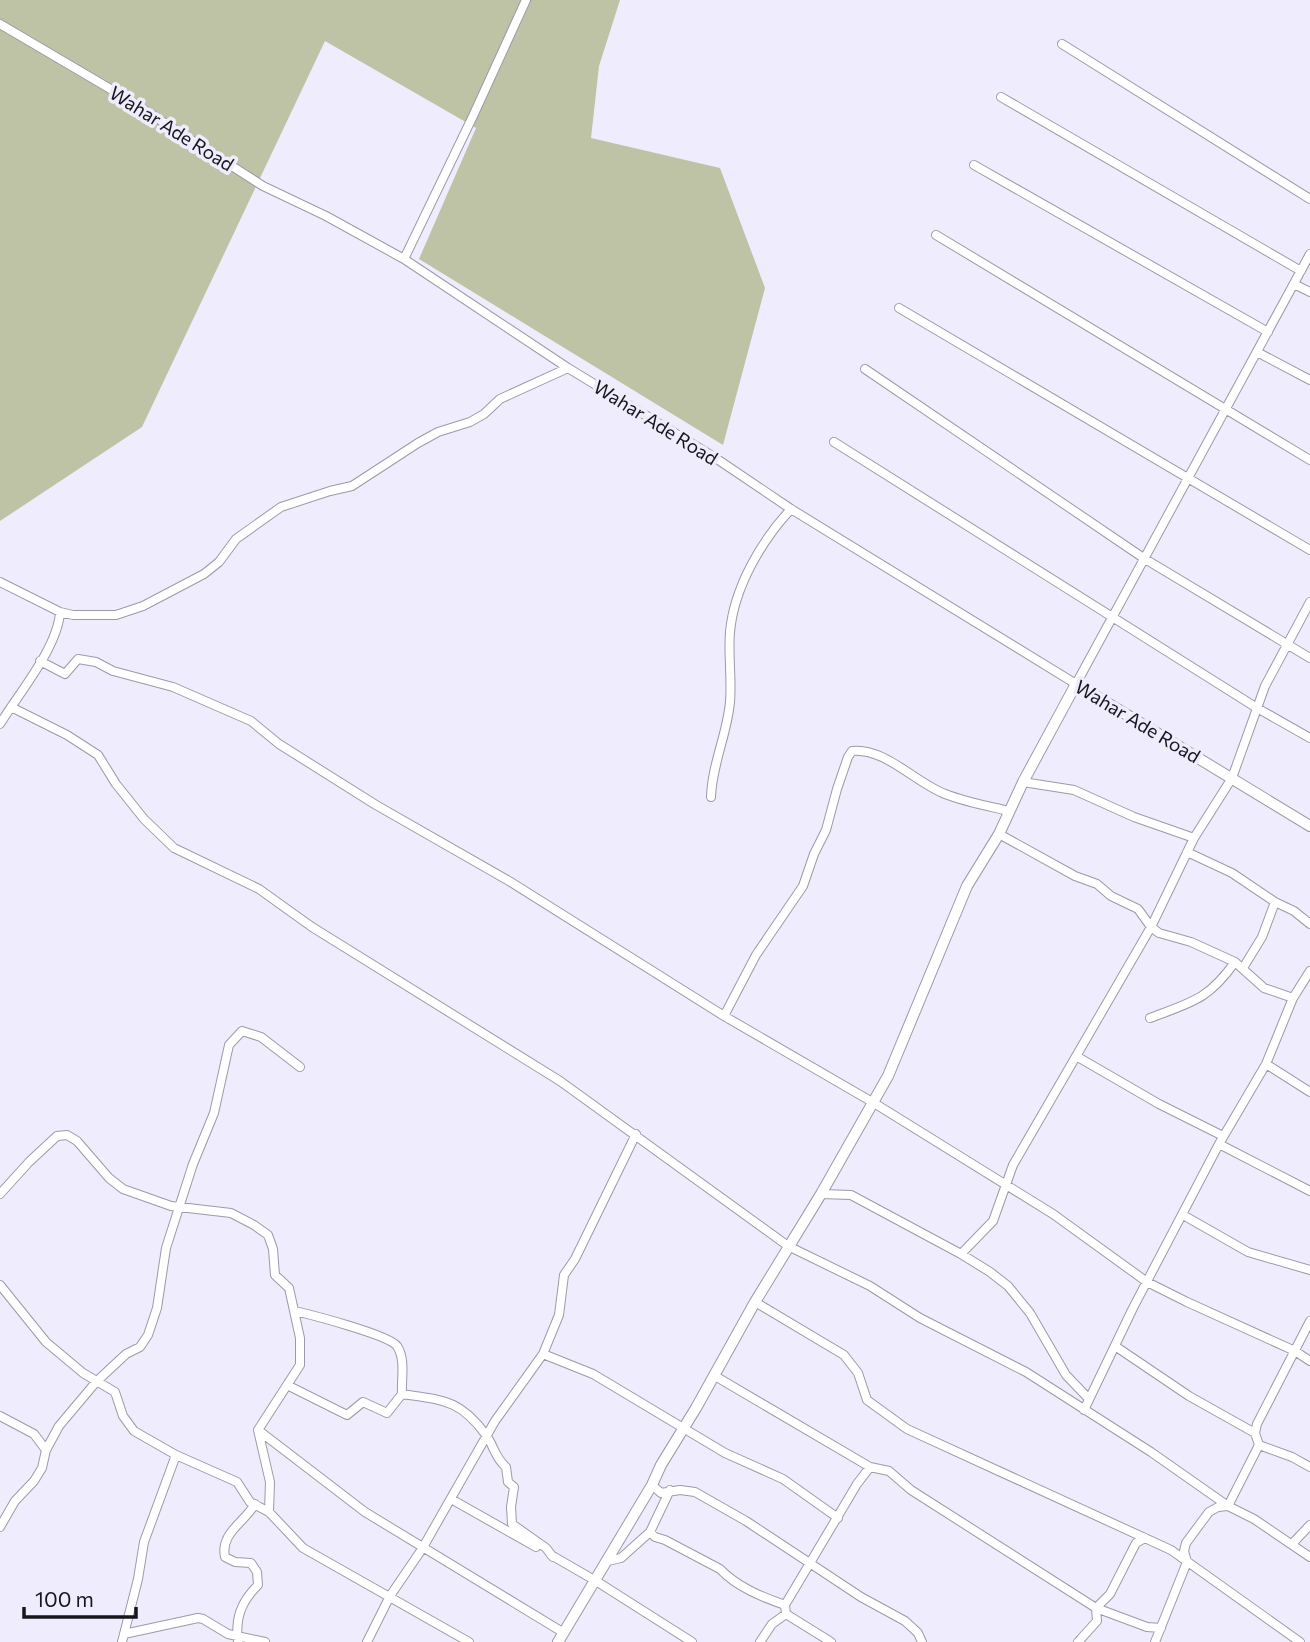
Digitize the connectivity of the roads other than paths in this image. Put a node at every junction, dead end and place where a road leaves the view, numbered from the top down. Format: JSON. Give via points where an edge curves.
{"nodes":[{"id":1,"x":526,"y":0,"type":"edge"},
{"id":2,"x":0,"y":24,"type":"edge"},
{"id":3,"x":1062,"y":44,"type":"dead end"},
{"id":4,"x":1001,"y":97,"type":"dead end"},
{"id":5,"x":974,"y":165,"type":"dead end"},
{"id":6,"x":1310,"y":199,"type":"edge"},
{"id":7,"x":936,"y":235,"type":"dead end"},
{"id":8,"x":1310,"y":254,"type":"edge"},
{"id":9,"x":404,"y":259,"type":"junction"},
{"id":10,"x":1301,"y":271,"type":"junction"},
{"id":11,"x":1294,"y":284,"type":"junction"},
{"id":12,"x":1310,"y":292,"type":"edge"},
{"id":13,"x":899,"y":308,"type":"dead end"},
{"id":14,"x":1268,"y":331,"type":"junction"},
{"id":15,"x":1257,"y":352,"type":"junction"},
{"id":16,"x":568,"y":368,"type":"junction"},
{"id":17,"x":865,"y":369,"type":"dead end"},
{"id":18,"x":1310,"y":380,"type":"edge"},
{"id":19,"x":1225,"y":411,"type":"junction"},
{"id":20,"x":834,"y":442,"type":"dead end"},
{"id":21,"x":1310,"y":460,"type":"edge"},
{"id":22,"x":1188,"y":478,"type":"junction"},
{"id":23,"x":790,"y":509,"type":"junction"},
{"id":24,"x":1310,"y":550,"type":"edge"},
{"id":25,"x":1145,"y":559,"type":"junction"},
{"id":26,"x":0,"y":582,"type":"edge"},
{"id":27,"x":1310,"y":602,"type":"edge"},
{"id":28,"x":60,"y":612,"type":"junction"},
{"id":29,"x":1113,"y":617,"type":"junction"},
{"id":30,"x":1287,"y":645,"type":"junction"},
{"id":31,"x":1310,"y":658,"type":"edge"},
{"id":32,"x":40,"y":661,"type":"junction"},
{"id":33,"x":1076,"y":684,"type":"junction"},
{"id":34,"x":10,"y":707,"type":"junction"},
{"id":35,"x":1258,"y":708,"type":"junction"},
{"id":36,"x":0,"y":724,"type":"edge"},
{"id":37,"x":1310,"y":738,"type":"edge"},
{"id":38,"x":1233,"y":778,"type":"junction"},
{"id":39,"x":1023,"y":782,"type":"junction"},
{"id":40,"x":711,"y":797,"type":"dead end"},
{"id":41,"x":1009,"y":811,"type":"junction"},
{"id":42,"x":1310,"y":826,"type":"edge"},
{"id":43,"x":999,"y":834,"type":"junction"},
{"id":44,"x":1194,"y":838,"type":"junction"},
{"id":45,"x":1187,"y":852,"type":"junction"},
{"id":46,"x":1275,"y":902,"type":"junction"},
{"id":47,"x":1310,"y":924,"type":"edge"},
{"id":48,"x":1151,"y":927,"type":"junction"},
{"id":49,"x":1235,"y":962,"type":"junction"},
{"id":50,"x":1243,"y":968,"type":"junction"},
{"id":51,"x":1310,"y":971,"type":"edge"},
{"id":52,"x":1293,"y":998,"type":"junction"},
{"id":53,"x":724,"y":1016,"type":"junction"},
{"id":54,"x":1150,"y":1018,"type":"dead end"},
{"id":55,"x":1076,"y":1056,"type":"junction"},
{"id":56,"x":1266,"y":1063,"type":"junction"},
{"id":57,"x":299,"y":1067,"type":"dead end"},
{"id":58,"x":1310,"y":1092,"type":"edge"},
{"id":59,"x":874,"y":1103,"type":"junction"},
{"id":60,"x":636,"y":1134,"type":"junction"},
{"id":61,"x":1221,"y":1140,"type":"junction"},
{"id":62,"x":1006,"y":1187,"type":"junction"},
{"id":63,"x":1310,"y":1191,"type":"edge"},
{"id":64,"x":0,"y":1194,"type":"edge"},
{"id":65,"x":821,"y":1194,"type":"junction"},
{"id":66,"x":178,"y":1207,"type":"junction"},
{"id":67,"x":1183,"y":1215,"type":"junction"},
{"id":68,"x":788,"y":1245,"type":"junction"},
{"id":69,"x":961,"y":1254,"type":"junction"},
{"id":70,"x":1310,"y":1270,"type":"edge"},
{"id":71,"x":1147,"y":1282,"type":"junction"},
{"id":72,"x":0,"y":1285,"type":"edge"},
{"id":73,"x":755,"y":1302,"type":"junction"},
{"id":74,"x":295,"y":1311,"type":"junction"},
{"id":75,"x":1310,"y":1321,"type":"edge"},
{"id":76,"x":1115,"y":1346,"type":"junction"},
{"id":77,"x":1295,"y":1351,"type":"junction"},
{"id":78,"x":543,"y":1354,"type":"junction"},
{"id":79,"x":1310,"y":1362,"type":"edge"},
{"id":80,"x":715,"y":1376,"type":"junction"},
{"id":81,"x":96,"y":1381,"type":"junction"},
{"id":82,"x":287,"y":1385,"type":"junction"},
{"id":83,"x":402,"y":1394,"type":"junction"},
{"id":84,"x":1089,"y":1399,"type":"junction"},
{"id":85,"x":1084,"y":1410,"type":"junction"},
{"id":86,"x":0,"y":1416,"type":"edge"},
{"id":87,"x":684,"y":1428,"type":"junction"},
{"id":88,"x":258,"y":1430,"type":"junction"},
{"id":89,"x":1255,"y":1433,"type":"junction"},
{"id":90,"x":486,"y":1436,"type":"junction"},
{"id":91,"x":1259,"y":1445,"type":"junction"},
{"id":92,"x":46,"y":1450,"type":"junction"},
{"id":93,"x":176,"y":1455,"type":"junction"},
{"id":94,"x":870,"y":1467,"type":"junction"},
{"id":95,"x":1310,"y":1467,"type":"edge"},
{"id":96,"x":652,"y":1485,"type":"junction"},
{"id":97,"x":670,"y":1490,"type":"junction"},
{"id":98,"x":451,"y":1499,"type":"junction"},
{"id":99,"x":255,"y":1504,"type":"junction"},
{"id":100,"x":1228,"y":1506,"type":"junction"},
{"id":101,"x":269,"y":1512,"type":"junction"},
{"id":102,"x":838,"y":1518,"type":"junction"},
{"id":103,"x":1310,"y":1525,"type":"edge"},
{"id":104,"x":0,"y":1527,"type":"edge"},
{"id":105,"x":650,"y":1532,"type":"junction"},
{"id":106,"x":1145,"y":1538,"type":"junction"},
{"id":107,"x":1292,"y":1544,"type":"junction"},
{"id":108,"x":422,"y":1549,"type":"junction"},
{"id":109,"x":553,"y":1557,"type":"junction"},
{"id":110,"x":1310,"y":1557,"type":"edge"},
{"id":111,"x":608,"y":1561,"type":"junction"},
{"id":112,"x":1187,"y":1562,"type":"junction"},
{"id":113,"x":812,"y":1563,"type":"junction"},
{"id":114,"x":596,"y":1581,"type":"junction"},
{"id":115,"x":390,"y":1596,"type":"junction"},
{"id":116,"x":1096,"y":1608,"type":"junction"},
{"id":117,"x":785,"y":1610,"type":"junction"},
{"id":118,"x":1161,"y":1628,"type":"junction"},
{"id":119,"x":123,"y":1638,"type":"edge"},
{"id":120,"x":561,"y":1638,"type":"edge"},
{"id":121,"x":678,"y":1638,"type":"edge"},
{"id":122,"x":237,"y":1639,"type":"edge"},
{"id":123,"x":265,"y":1642,"type":"edge"},
{"id":124,"x":367,"y":1642,"type":"edge"},
{"id":125,"x":469,"y":1642,"type":"edge"},
{"id":126,"x":692,"y":1642,"type":"edge"},
{"id":127,"x":760,"y":1642,"type":"edge"},
{"id":128,"x":831,"y":1642,"type":"edge"},
{"id":129,"x":922,"y":1642,"type":"edge"},
{"id":130,"x":1078,"y":1642,"type":"edge"},
{"id":131,"x":1155,"y":1642,"type":"edge"},
{"id":132,"x":1300,"y":1642,"type":"edge"}],
"edges":[{"from":1,"to":9,"type":"street"},
{"from":2,"to":9,"type":"street","name":"Wahar Ade Road","via":[[263,186]]},
{"from":3,"to":6,"type":"street"},
{"from":4,"to":10,"type":"street"},
{"from":5,"to":14,"type":"street"},
{"from":7,"to":19,"type":"street"},
{"from":8,"to":10,"type":"street"},
{"from":9,"to":16,"type":"street","name":"Wahar Ade Road"},
{"from":10,"to":11,"type":"street"},
{"from":11,"to":12,"type":"street"},
{"from":11,"to":14,"type":"street"},
{"from":13,"to":22,"type":"street"},
{"from":14,"to":15,"type":"street"},
{"from":15,"to":18,"type":"street"},
{"from":15,"to":19,"type":"street"},
{"from":16,"to":23,"type":"street","name":"Wahar Ade Road"},
{"from":16,"to":28,"type":"street","via":[[500,399],[470,422],[438,432],[352,486],[281,507],[236,539],[204,575],[143,606],[95,617]]},
{"from":17,"to":25,"type":"street"},
{"from":19,"to":21,"type":"street"},
{"from":19,"to":22,"type":"street"},
{"from":20,"to":29,"type":"street"},
{"from":22,"to":24,"type":"street"},
{"from":22,"to":25,"type":"street"},
{"from":23,"to":33,"type":"street","name":"Wahar Ade Road"},
{"from":23,"to":40,"type":"street","via":[[740,589],[730,635],[729,712]]},
{"from":25,"to":29,"type":"street"},
{"from":25,"to":30,"type":"street"},
{"from":26,"to":28,"type":"street"},
{"from":27,"to":30,"type":"street"},
{"from":28,"to":32,"type":"street","via":[[59,626]]},
{"from":29,"to":33,"type":"street"},
{"from":29,"to":35,"type":"street"},
{"from":30,"to":31,"type":"street"},
{"from":30,"to":35,"type":"street"},
{"from":32,"to":34,"type":"street"},
{"from":32,"to":53,"type":"street","via":[[65,674],[78,659],[96,662],[173,687],[251,721],[376,805],[509,881]]},
{"from":33,"to":38,"type":"street","name":"Wahar Ade Road"},
{"from":33,"to":39,"type":"street"},
{"from":34,"to":36,"type":"street"},
{"from":34,"to":60,"type":"street","via":[[98,754],[144,819],[174,848],[259,890]]},
{"from":35,"to":37,"type":"street"},
{"from":35,"to":38,"type":"street"},
{"from":38,"to":42,"type":"street","name":"Wahar Ade Road"},
{"from":38,"to":44,"type":"street"},
{"from":39,"to":41,"type":"street"},
{"from":39,"to":44,"type":"street","via":[[1074,790]]},
{"from":41,"to":43,"type":"street"},
{"from":41,"to":53,"type":"street","via":[[944,794],[877,754],[852,751],[803,886],[756,955]]},
{"from":43,"to":48,"type":"street","via":[[1138,909]]},
{"from":43,"to":59,"type":"street","via":[[967,886]]},
{"from":44,"to":45,"type":"street"},
{"from":45,"to":46,"type":"street","via":[[1232,873]]},
{"from":45,"to":48,"type":"street"},
{"from":46,"to":47,"type":"street"},
{"from":46,"to":50,"type":"street","via":[[1262,937]]},
{"from":48,"to":49,"type":"street"},
{"from":48,"to":55,"type":"street"},
{"from":49,"to":50,"type":"street"},
{"from":49,"to":54,"type":"street","via":[[1211,991]]},
{"from":50,"to":52,"type":"street","via":[[1264,988]]},
{"from":51,"to":52,"type":"street"},
{"from":52,"to":56,"type":"street"},
{"from":53,"to":59,"type":"street"},
{"from":55,"to":61,"type":"street"},
{"from":55,"to":62,"type":"street","via":[[1013,1165]]},
{"from":56,"to":58,"type":"street"},
{"from":56,"to":61,"type":"street"},
{"from":57,"to":66,"type":"street","via":[[261,1037],[242,1031],[229,1045],[214,1113]]},
{"from":59,"to":62,"type":"street"},
{"from":59,"to":65,"type":"street"},
{"from":60,"to":68,"type":"street"},
{"from":60,"to":78,"type":"street","via":[[564,1275],[559,1315]]},
{"from":61,"to":63,"type":"street"},
{"from":61,"to":67,"type":"street"},
{"from":62,"to":69,"type":"street","via":[[993,1221]]},
{"from":62,"to":71,"type":"street","via":[[1053,1214]]},
{"from":64,"to":66,"type":"street","via":[[57,1136],[67,1135],[123,1189]]},
{"from":65,"to":68,"type":"street"},
{"from":65,"to":69,"type":"street","via":[[851,1195]]},
{"from":66,"to":74,"type":"street","via":[[231,1213],[268,1235],[275,1275],[289,1288]]},
{"from":66,"to":81,"type":"street","via":[[148,1335],[140,1347]]},
{"from":67,"to":70,"type":"street","via":[[1248,1252]]},
{"from":67,"to":71,"type":"street"},
{"from":68,"to":73,"type":"street"},
{"from":68,"to":85,"type":"street","via":[[1026,1372]]},
{"from":69,"to":84,"type":"street","via":[[1008,1286],[1030,1312],[1066,1376]]},
{"from":71,"to":76,"type":"street"},
{"from":71,"to":77,"type":"street"},
{"from":72,"to":81,"type":"street","via":[[46,1342]]},
{"from":73,"to":80,"type":"street"},
{"from":73,"to":106,"type":"street","via":[[844,1355],[858,1373],[867,1400],[907,1429]]},
{"from":74,"to":82,"type":"street","via":[[300,1365]]},
{"from":74,"to":83,"type":"street","via":[[396,1343],[402,1359]]},
{"from":75,"to":77,"type":"street"},
{"from":76,"to":84,"type":"street"},
{"from":76,"to":89,"type":"street"},
{"from":77,"to":79,"type":"street"},
{"from":77,"to":89,"type":"street"},
{"from":78,"to":87,"type":"street","via":[[593,1374]]},
{"from":78,"to":90,"type":"street"},
{"from":80,"to":87,"type":"street"},
{"from":80,"to":94,"type":"street"},
{"from":81,"to":92,"type":"street","via":[[59,1426]]},
{"from":81,"to":93,"type":"street","via":[[115,1392],[134,1431]]},
{"from":82,"to":83,"type":"street","via":[[347,1415],[363,1402],[387,1413]]},
{"from":82,"to":88,"type":"street"},
{"from":83,"to":90,"type":"street","via":[[460,1407]]},
{"from":84,"to":85,"type":"street"},
{"from":85,"to":100,"type":"street"},
{"from":86,"to":92,"type":"street","via":[[34,1434]]},
{"from":87,"to":96,"type":"street"},
{"from":87,"to":102,"type":"street","via":[[783,1479]]},
{"from":88,"to":101,"type":"street","via":[[270,1482]]},
{"from":88,"to":108,"type":"street","via":[[365,1512]]},
{"from":89,"to":91,"type":"street"},
{"from":90,"to":98,"type":"street"},
{"from":90,"to":109,"type":"street","via":[[514,1487],[512,1524]]},
{"from":91,"to":95,"type":"street"},
{"from":91,"to":100,"type":"street"},
{"from":92,"to":104,"type":"street","via":[[42,1468]]},
{"from":93,"to":99,"type":"street","via":[[237,1482]]},
{"from":93,"to":119,"type":"street","via":[[144,1542]]},
{"from":94,"to":102,"type":"street"},
{"from":94,"to":116,"type":"street","via":[[889,1471],[911,1490]]},
{"from":96,"to":97,"type":"street","via":[[662,1493]]},
{"from":96,"to":111,"type":"street"},
{"from":97,"to":105,"type":"street"},
{"from":97,"to":113,"type":"street","via":[[695,1492]]},
{"from":98,"to":108,"type":"street"},
{"from":98,"to":109,"type":"street"},
{"from":99,"to":101,"type":"street"},
{"from":99,"to":122,"type":"street","via":[[223,1547],[225,1557],[251,1563],[257,1572],[258,1585],[240,1607]]},
{"from":100,"to":107,"type":"street"},
{"from":100,"to":112,"type":"street","via":[[1209,1512],[1186,1543]]},
{"from":101,"to":115,"type":"street","via":[[303,1548]]},
{"from":102,"to":113,"type":"street"},
{"from":103,"to":107,"type":"street"},
{"from":105,"to":111,"type":"street","via":[[621,1558]]},
{"from":105,"to":117,"type":"street"},
{"from":106,"to":112,"type":"street"},
{"from":106,"to":116,"type":"street","via":[[1136,1542],[1110,1594]]},
{"from":107,"to":110,"type":"street"},
{"from":108,"to":115,"type":"street"},
{"from":108,"to":120,"type":"street"},
{"from":109,"to":114,"type":"street"},
{"from":111,"to":114,"type":"street"},
{"from":112,"to":118,"type":"street"},
{"from":112,"to":132,"type":"street"},
{"from":113,"to":117,"type":"street"},
{"from":113,"to":129,"type":"street","via":[[905,1621]]},
{"from":114,"to":120,"type":"street"},
{"from":114,"to":121,"type":"street"},
{"from":115,"to":124,"type":"street"},
{"from":115,"to":125,"type":"street"},
{"from":116,"to":118,"type":"street"},
{"from":116,"to":130,"type":"street","via":[[1097,1621]]},
{"from":117,"to":127,"type":"street"},
{"from":117,"to":128,"type":"street"},
{"from":118,"to":131,"type":"street"},
{"from":119,"to":122,"type":"street","via":[[198,1618]]},
{"from":121,"to":126,"type":"street"},
{"from":122,"to":123,"type":"street"}]}
